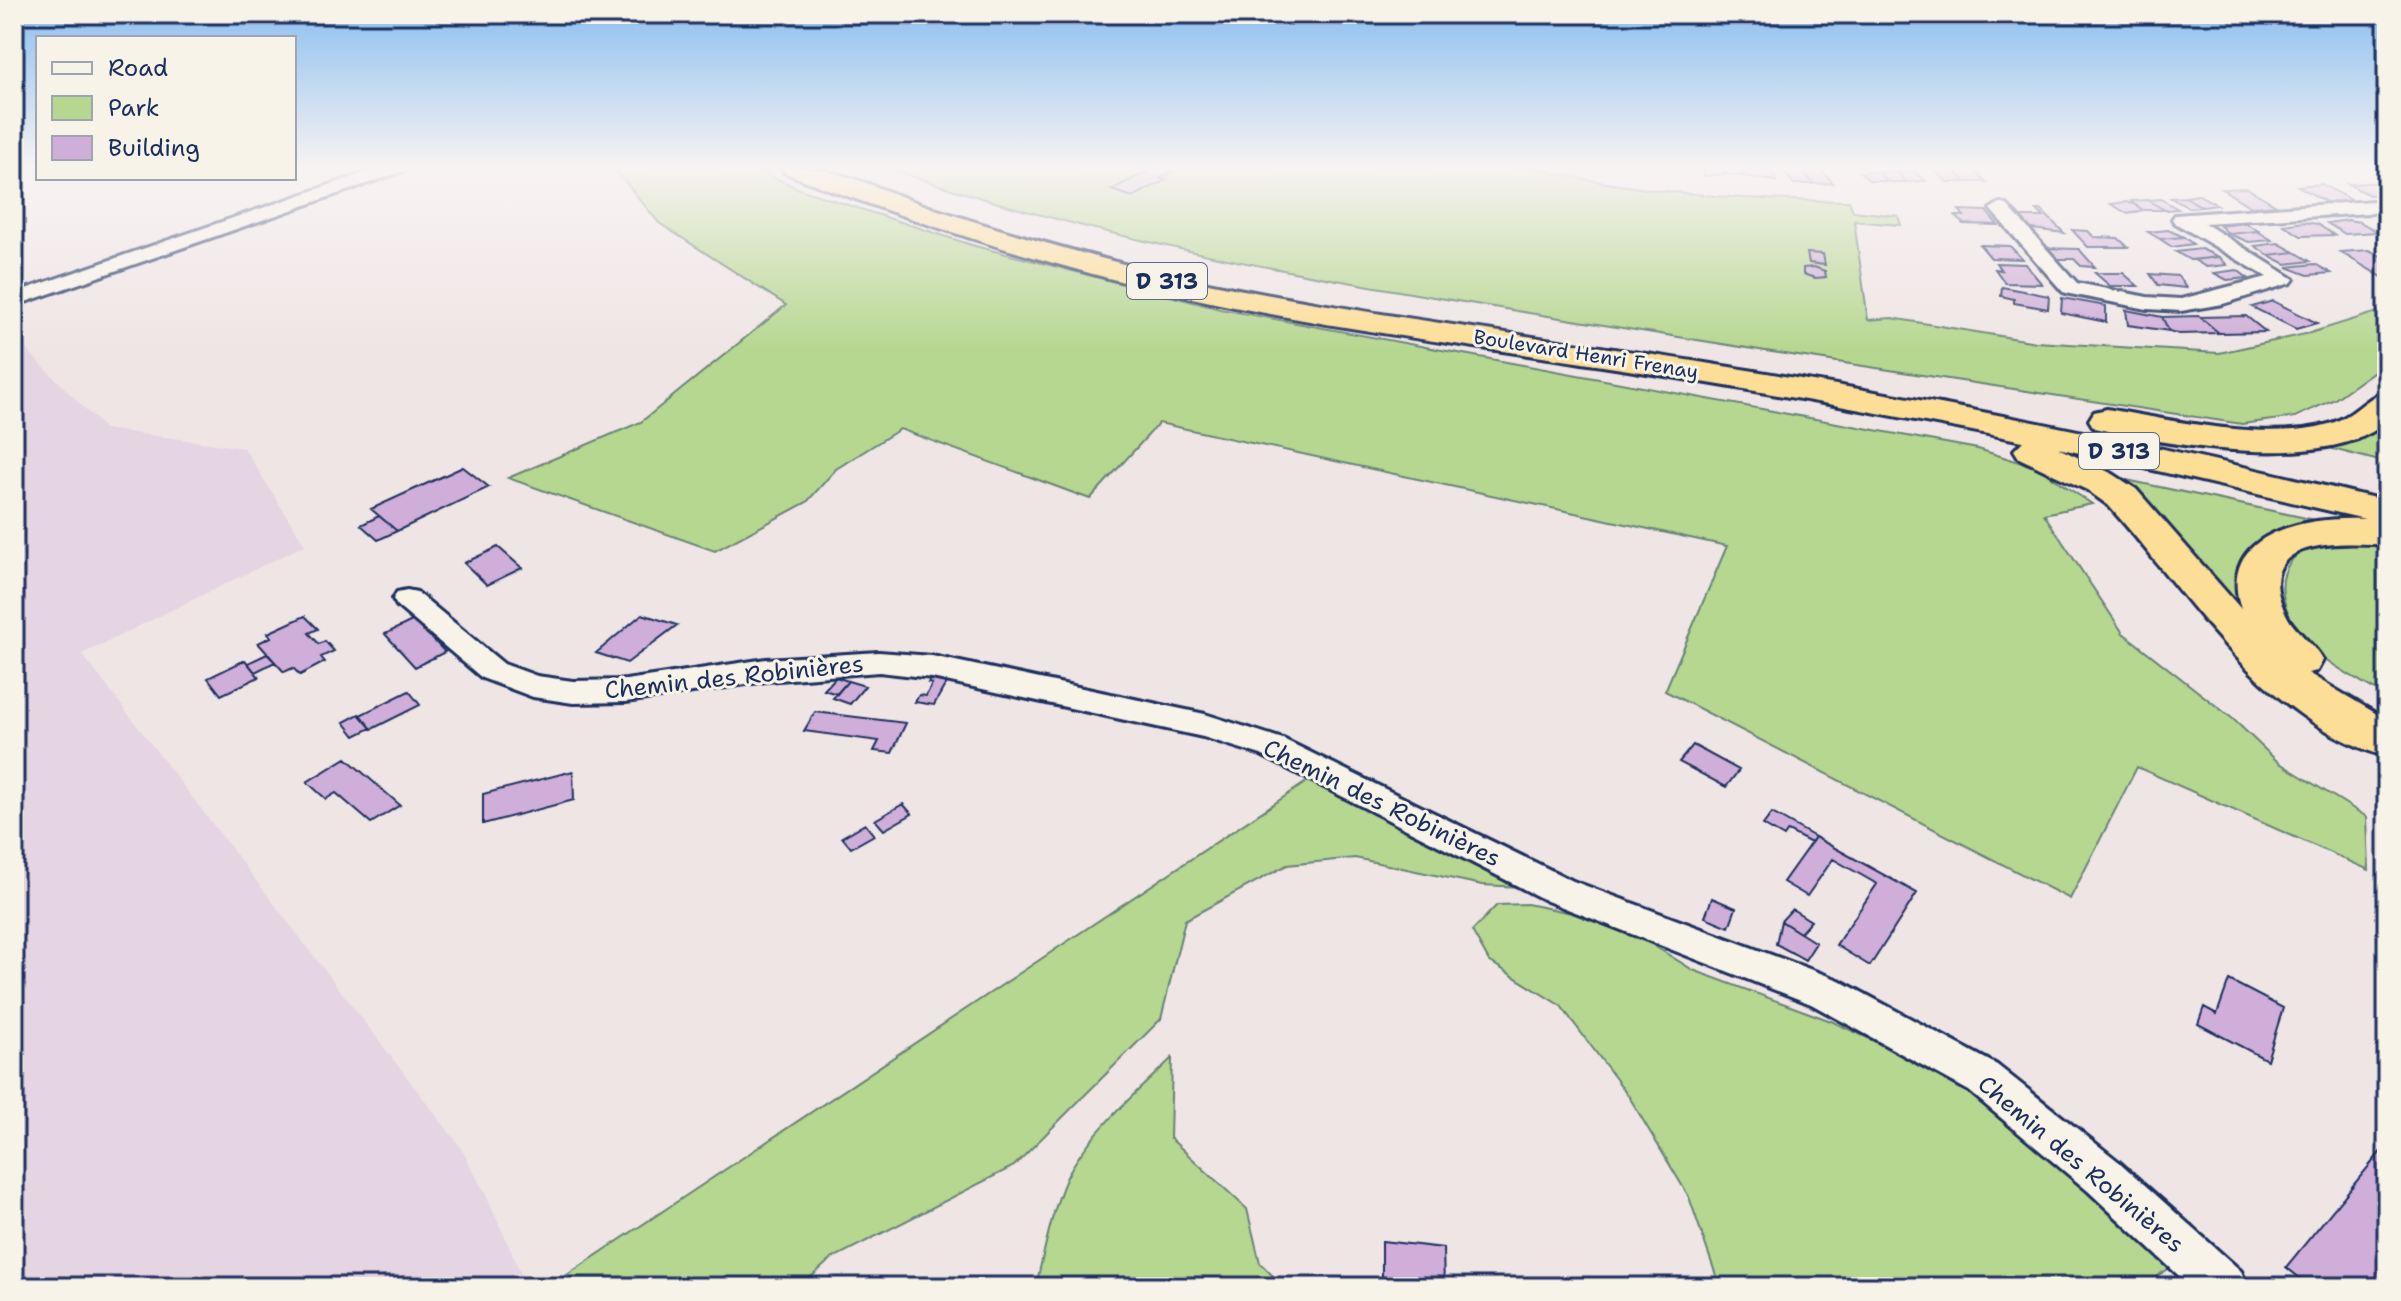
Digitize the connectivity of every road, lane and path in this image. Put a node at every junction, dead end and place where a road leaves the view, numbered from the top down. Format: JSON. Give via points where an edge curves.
{"nodes":[{"id":1,"x":223,"y":228,"type":"edge"},
{"id":2,"x":963,"y":228,"type":"edge"},
{"id":3,"x":1027,"y":228,"type":"edge"},
{"id":4,"x":2017,"y":228,"type":"edge"},
{"id":5,"x":2197,"y":228,"type":"edge"},
{"id":6,"x":14,"y":300,"type":"edge"},
{"id":7,"x":1850,"y":396,"type":"junction"},
{"id":8,"x":1944,"y":396,"type":"junction"},
{"id":9,"x":2387,"y":402,"type":"edge"},
{"id":10,"x":2387,"y":490,"type":"edge"},
{"id":11,"x":2387,"y":513,"type":"edge"},
{"id":12,"x":2387,"y":533,"type":"edge"},
{"id":13,"x":407,"y":599,"type":"dead end"},
{"id":14,"x":2387,"y":715,"type":"edge"},
{"id":15,"x":2387,"y":740,"type":"edge"},
{"id":16,"x":2225,"y":1287,"type":"edge"}],
"edges":[{"from":1,"to":6,"type":"street"},
{"from":2,"to":7,"type":"highway","name":"Boulevard Henri Frenay","number":"D 313","via":[[1321,314]]},
{"from":3,"to":8,"type":"highway","name":"Boulevard Henri Frenay","number":"D 313","via":[[1280,288]]},
{"from":4,"to":5,"type":"street","via":[[2070,288],[2147,303],[2181,305],[2284,279]]},
{"from":7,"to":11,"type":"highway","name":"Boulevard Henri Frenay","number":"D 313"},
{"from":7,"to":15,"type":"highway","via":[[1988,434],[2100,482],[2140,516],[2282,676],[2321,705]]},
{"from":8,"to":9,"type":"highway","via":[[2233,439],[2295,441],[2356,427]]},
{"from":8,"to":10,"type":"highway","name":"Boulevard Henri Frenay","number":"D 313"},
{"from":12,"to":14,"type":"highway","via":[[2346,530],[2294,538],[2268,553],[2256,571],[2257,600],[2272,628],[2297,656]]},
{"from":13,"to":16,"type":"street","name":"Chemin des Robinières","via":[[493,671],[533,686],[626,691],[766,670],[879,662],[932,667],[1205,726],[1272,747],[1560,891],[1825,992],[1983,1078],[2103,1176]]}]}
